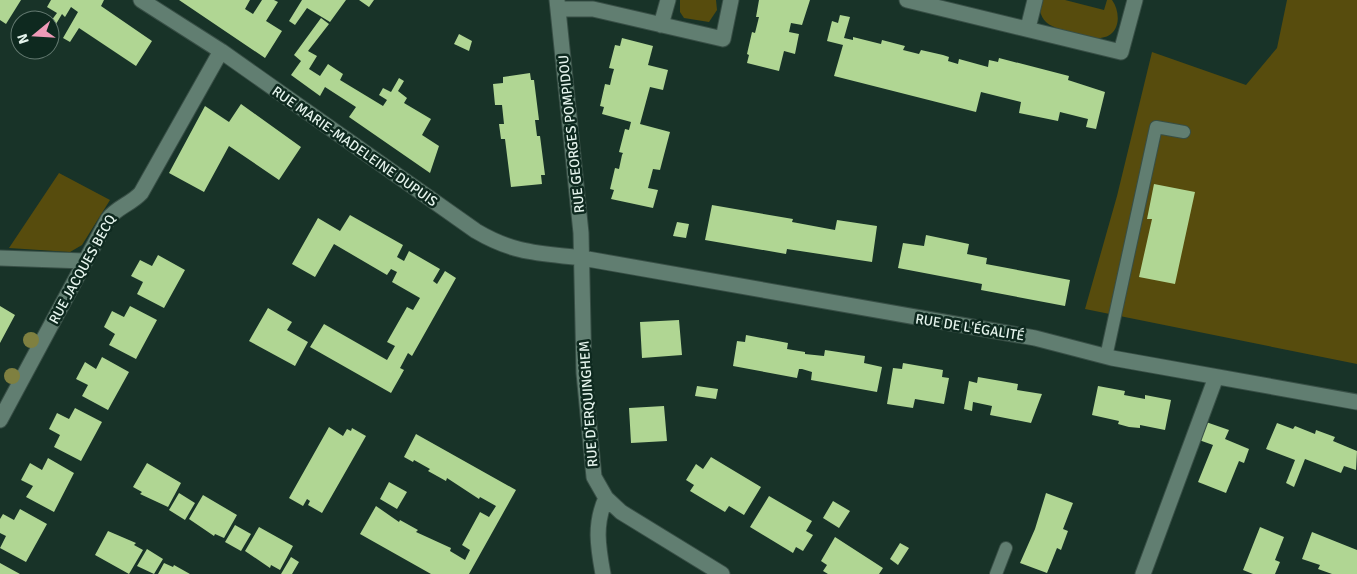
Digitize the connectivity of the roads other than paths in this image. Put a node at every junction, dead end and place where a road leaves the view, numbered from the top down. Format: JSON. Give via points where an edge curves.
{"nodes":[{"id":1,"x":141,"y":0,"type":"edge"},
{"id":2,"x":668,"y":0,"type":"edge"},
{"id":3,"x":731,"y":0,"type":"edge"},
{"id":4,"x":907,"y":0,"type":"edge"},
{"id":5,"x":1035,"y":0,"type":"edge"},
{"id":6,"x":1135,"y":0,"type":"edge"},
{"id":7,"x":558,"y":5,"type":"edge"},
{"id":8,"x":661,"y":26,"type":"junction"},
{"id":9,"x":1028,"y":28,"type":"junction"},
{"id":10,"x":221,"y":51,"type":"junction"},
{"id":11,"x":1184,"y":132,"type":"dead end"},
{"id":12,"x":0,"y":258,"type":"edge"},
{"id":13,"x":582,"y":258,"type":"junction"},
{"id":14,"x":85,"y":262,"type":"junction"},
{"id":15,"x":1106,"y":356,"type":"junction"},
{"id":16,"x":1216,"y":378,"type":"junction"},
{"id":17,"x":1357,"y":402,"type":"edge"},
{"id":18,"x":0,"y":420,"type":"edge"},
{"id":19,"x":606,"y":498,"type":"junction"},
{"id":20,"x":1006,"y":548,"type":"dead end"},
{"id":21,"x":603,"y":574,"type":"edge"},
{"id":22,"x":722,"y":574,"type":"edge"},
{"id":23,"x":996,"y":574,"type":"edge"},
{"id":24,"x":1143,"y":574,"type":"edge"}],
"edges":[{"from":1,"to":10,"type":"street","name":"RUE MARIE-MADELEINE DUPUIS"},
{"from":2,"to":8,"type":"street"},
{"from":3,"to":8,"type":"street","name":"RUE GEORGES POMPIDOU","via":[[723,39]]},
{"from":4,"to":9,"type":"street"},
{"from":5,"to":9,"type":"street"},
{"from":6,"to":9,"type":"street","via":[[1121,52]]},
{"from":7,"to":8,"type":"street","name":"RUE GEORGES POMPIDOU","via":[[593,9]]},
{"from":7,"to":13,"type":"street","name":"RUE GEORGES POMPIDOU"},
{"from":10,"to":13,"type":"street","name":"RUE MARIE-MADELEINE DUPUIS","via":[[490,239],[525,252]]},
{"from":10,"to":14,"type":"street","name":"RUE JACQUES BECQ","via":[[140,193],[111,215]]},
{"from":11,"to":15,"type":"lane","via":[[1156,126]]},
{"from":12,"to":14,"type":"street"},
{"from":13,"to":15,"type":"street","name":"RUE DE L'ÉGALITÉ","via":[[1035,338]]},
{"from":13,"to":19,"type":"street","name":"RUE D'ERQUINGHEM","via":[[584,373],[591,458],[594,477]]},
{"from":14,"to":18,"type":"street","name":"RUE JACQUES BECQ"},
{"from":15,"to":16,"type":"street","name":"RUE DE L'ÉGALITÉ"},
{"from":16,"to":17,"type":"street","name":"RUE DE L'ÉGALITÉ"},
{"from":16,"to":24,"type":"street"},
{"from":19,"to":21,"type":"street","via":[[600,510],[597,534]]},
{"from":19,"to":22,"type":"street","name":"RUE D'ERQUINGHEM","via":[[629,518]]},
{"from":20,"to":23,"type":"lane"}]}
